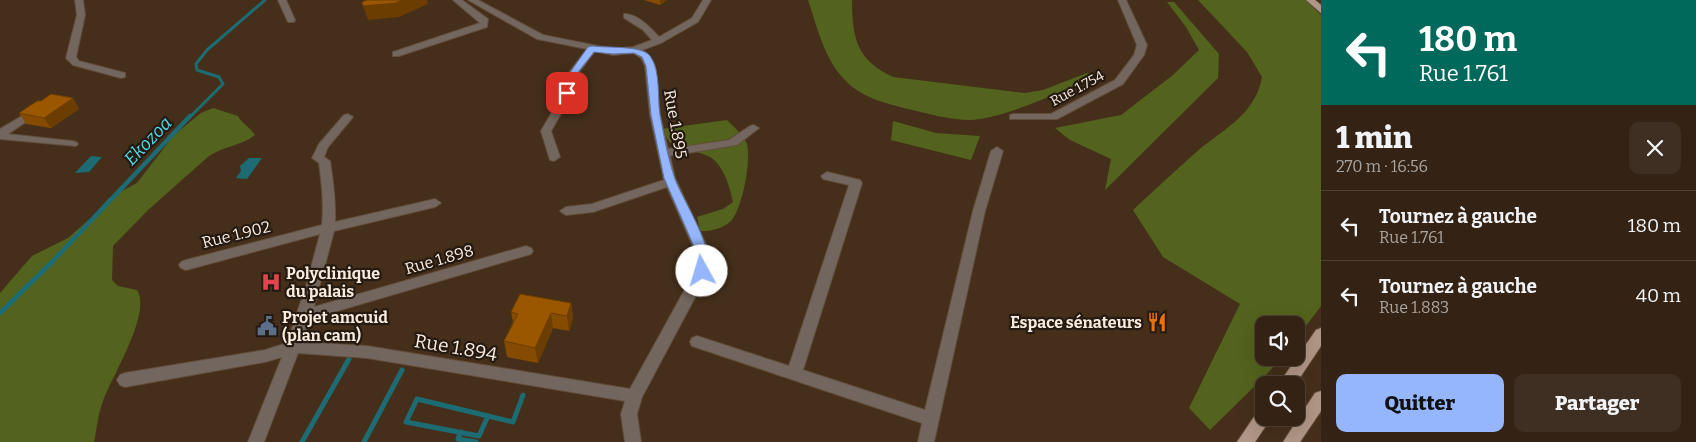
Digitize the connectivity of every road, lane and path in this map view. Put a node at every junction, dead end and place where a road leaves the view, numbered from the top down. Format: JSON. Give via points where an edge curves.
{"nodes":[{"id":1,"x":79,"y":0,"type":"edge"},
{"id":2,"x":282,"y":0,"type":"edge"},
{"id":3,"x":457,"y":0,"type":"edge"},
{"id":4,"x":472,"y":0,"type":"edge"},
{"id":5,"x":707,"y":0,"type":"edge"},
{"id":6,"x":1122,"y":0,"type":"edge"},
{"id":7,"x":1310,"y":0,"type":"edge"},
{"id":8,"x":1321,"y":10,"type":"edge"},
{"id":9,"x":627,"y":16,"type":"dead end"},
{"id":10,"x":290,"y":20,"type":"dead end"},
{"id":11,"x":658,"y":41,"type":"junction"},
{"id":12,"x":592,"y":49,"type":"junction"},
{"id":13,"x":635,"y":50,"type":"junction"},
{"id":14,"x":396,"y":54,"type":"dead end"},
{"id":15,"x":120,"y":75,"type":"dead end"},
{"id":16,"x":39,"y":108,"type":"edge"},
{"id":17,"x":348,"y":117,"type":"dead end"},
{"id":18,"x":1014,"y":118,"type":"dead end"},
{"id":19,"x":754,"y":128,"type":"dead end"},
{"id":20,"x":0,"y":135,"type":"edge"},
{"id":21,"x":72,"y":144,"type":"dead end"},
{"id":22,"x":997,"y":151,"type":"dead end"},
{"id":23,"x":664,"y":153,"type":"junction"},
{"id":24,"x":554,"y":157,"type":"dead end"},
{"id":25,"x":828,"y":176,"type":"dead end"},
{"id":26,"x":671,"y":182,"type":"junction"},
{"id":27,"x":435,"y":203,"type":"dead end"},
{"id":28,"x":566,"y":211,"type":"dead end"},
{"id":29,"x":327,"y":228,"type":"junction"},
{"id":30,"x":526,"y":251,"type":"dead end"},
{"id":31,"x":186,"y":265,"type":"dead end"},
{"id":32,"x":304,"y":315,"type":"junction"},
{"id":33,"x":1321,"y":334,"type":"edge"},
{"id":34,"x":697,"y":342,"type":"dead end"},
{"id":35,"x":293,"y":347,"type":"junction"},
{"id":36,"x":794,"y":373,"type":"junction"},
{"id":37,"x":1292,"y":376,"type":"edge"},
{"id":38,"x":124,"y":380,"type":"dead end"},
{"id":39,"x":634,"y":396,"type":"junction"},
{"id":40,"x":1321,"y":398,"type":"edge"},
{"id":41,"x":932,"y":418,"type":"junction"},
{"id":42,"x":1257,"y":426,"type":"edge"},
{"id":43,"x":256,"y":442,"type":"edge"},
{"id":44,"x":633,"y":442,"type":"edge"},
{"id":45,"x":926,"y":442,"type":"edge"},
{"id":46,"x":1245,"y":442,"type":"edge"},
{"id":47,"x":1291,"y":442,"type":"edge"}],
"edges":[{"from":1,"to":15,"type":"street","via":[[81,15],[71,58],[76,63]]},
{"from":2,"to":10,"type":"street"},
{"from":3,"to":14,"type":"street","via":[[485,20],[484,25]]},
{"from":4,"to":12,"type":"street","via":[[540,37]]},
{"from":5,"to":11,"type":"street","via":[[695,20]]},
{"from":6,"to":18,"type":"street","name":"Rue 1.754","via":[[1142,45],[1139,55],[1119,82],[1053,117]]},
{"from":7,"to":8,"type":"main road"},
{"from":9,"to":11,"type":"street","via":[[646,28]]},
{"from":11,"to":13,"type":"street"},
{"from":12,"to":13,"type":"street","via":[[613,52]]},
{"from":12,"to":24,"type":"street","via":[[575,71],[564,100],[546,131]]},
{"from":13,"to":23,"type":"street","name":"Rue 1.895","via":[[646,56],[650,66],[655,115]]},
{"from":16,"to":20,"type":"street"},
{"from":17,"to":29,"type":"street","via":[[323,146],[318,158],[324,161],[327,178]]},
{"from":19,"to":23,"type":"street","via":[[733,143]]},
{"from":20,"to":21,"type":"street"},
{"from":22,"to":41,"type":"street","via":[[979,211]]},
{"from":23,"to":26,"type":"street","name":"Rue 1.895"},
{"from":25,"to":36,"type":"street","via":[[856,183]]},
{"from":26,"to":28,"type":"street","via":[[594,208]]},
{"from":26,"to":39,"type":"street","name":"Rue 1.895","via":[[702,251],[702,271]]},
{"from":27,"to":29,"type":"street","name":"Rue 1.902"},
{"from":29,"to":31,"type":"street","name":"Rue 1.902"},
{"from":29,"to":32,"type":"street"},
{"from":30,"to":32,"type":"street","name":"Rue 1.898"},
{"from":32,"to":35,"type":"street"},
{"from":33,"to":37,"type":"main road"},
{"from":34,"to":36,"type":"street"},
{"from":35,"to":38,"type":"street","name":"Rue 1.894","via":[[265,356]]},
{"from":35,"to":39,"type":"street","name":"Rue 1.894","via":[[367,352]]},
{"from":35,"to":43,"type":"street"},
{"from":36,"to":41,"type":"street"},
{"from":39,"to":44,"type":"street","name":"Rue 1.895","via":[[629,414]]},
{"from":40,"to":47,"type":"main road"},
{"from":41,"to":45,"type":"street"},
{"from":42,"to":46,"type":"main road"}]}
